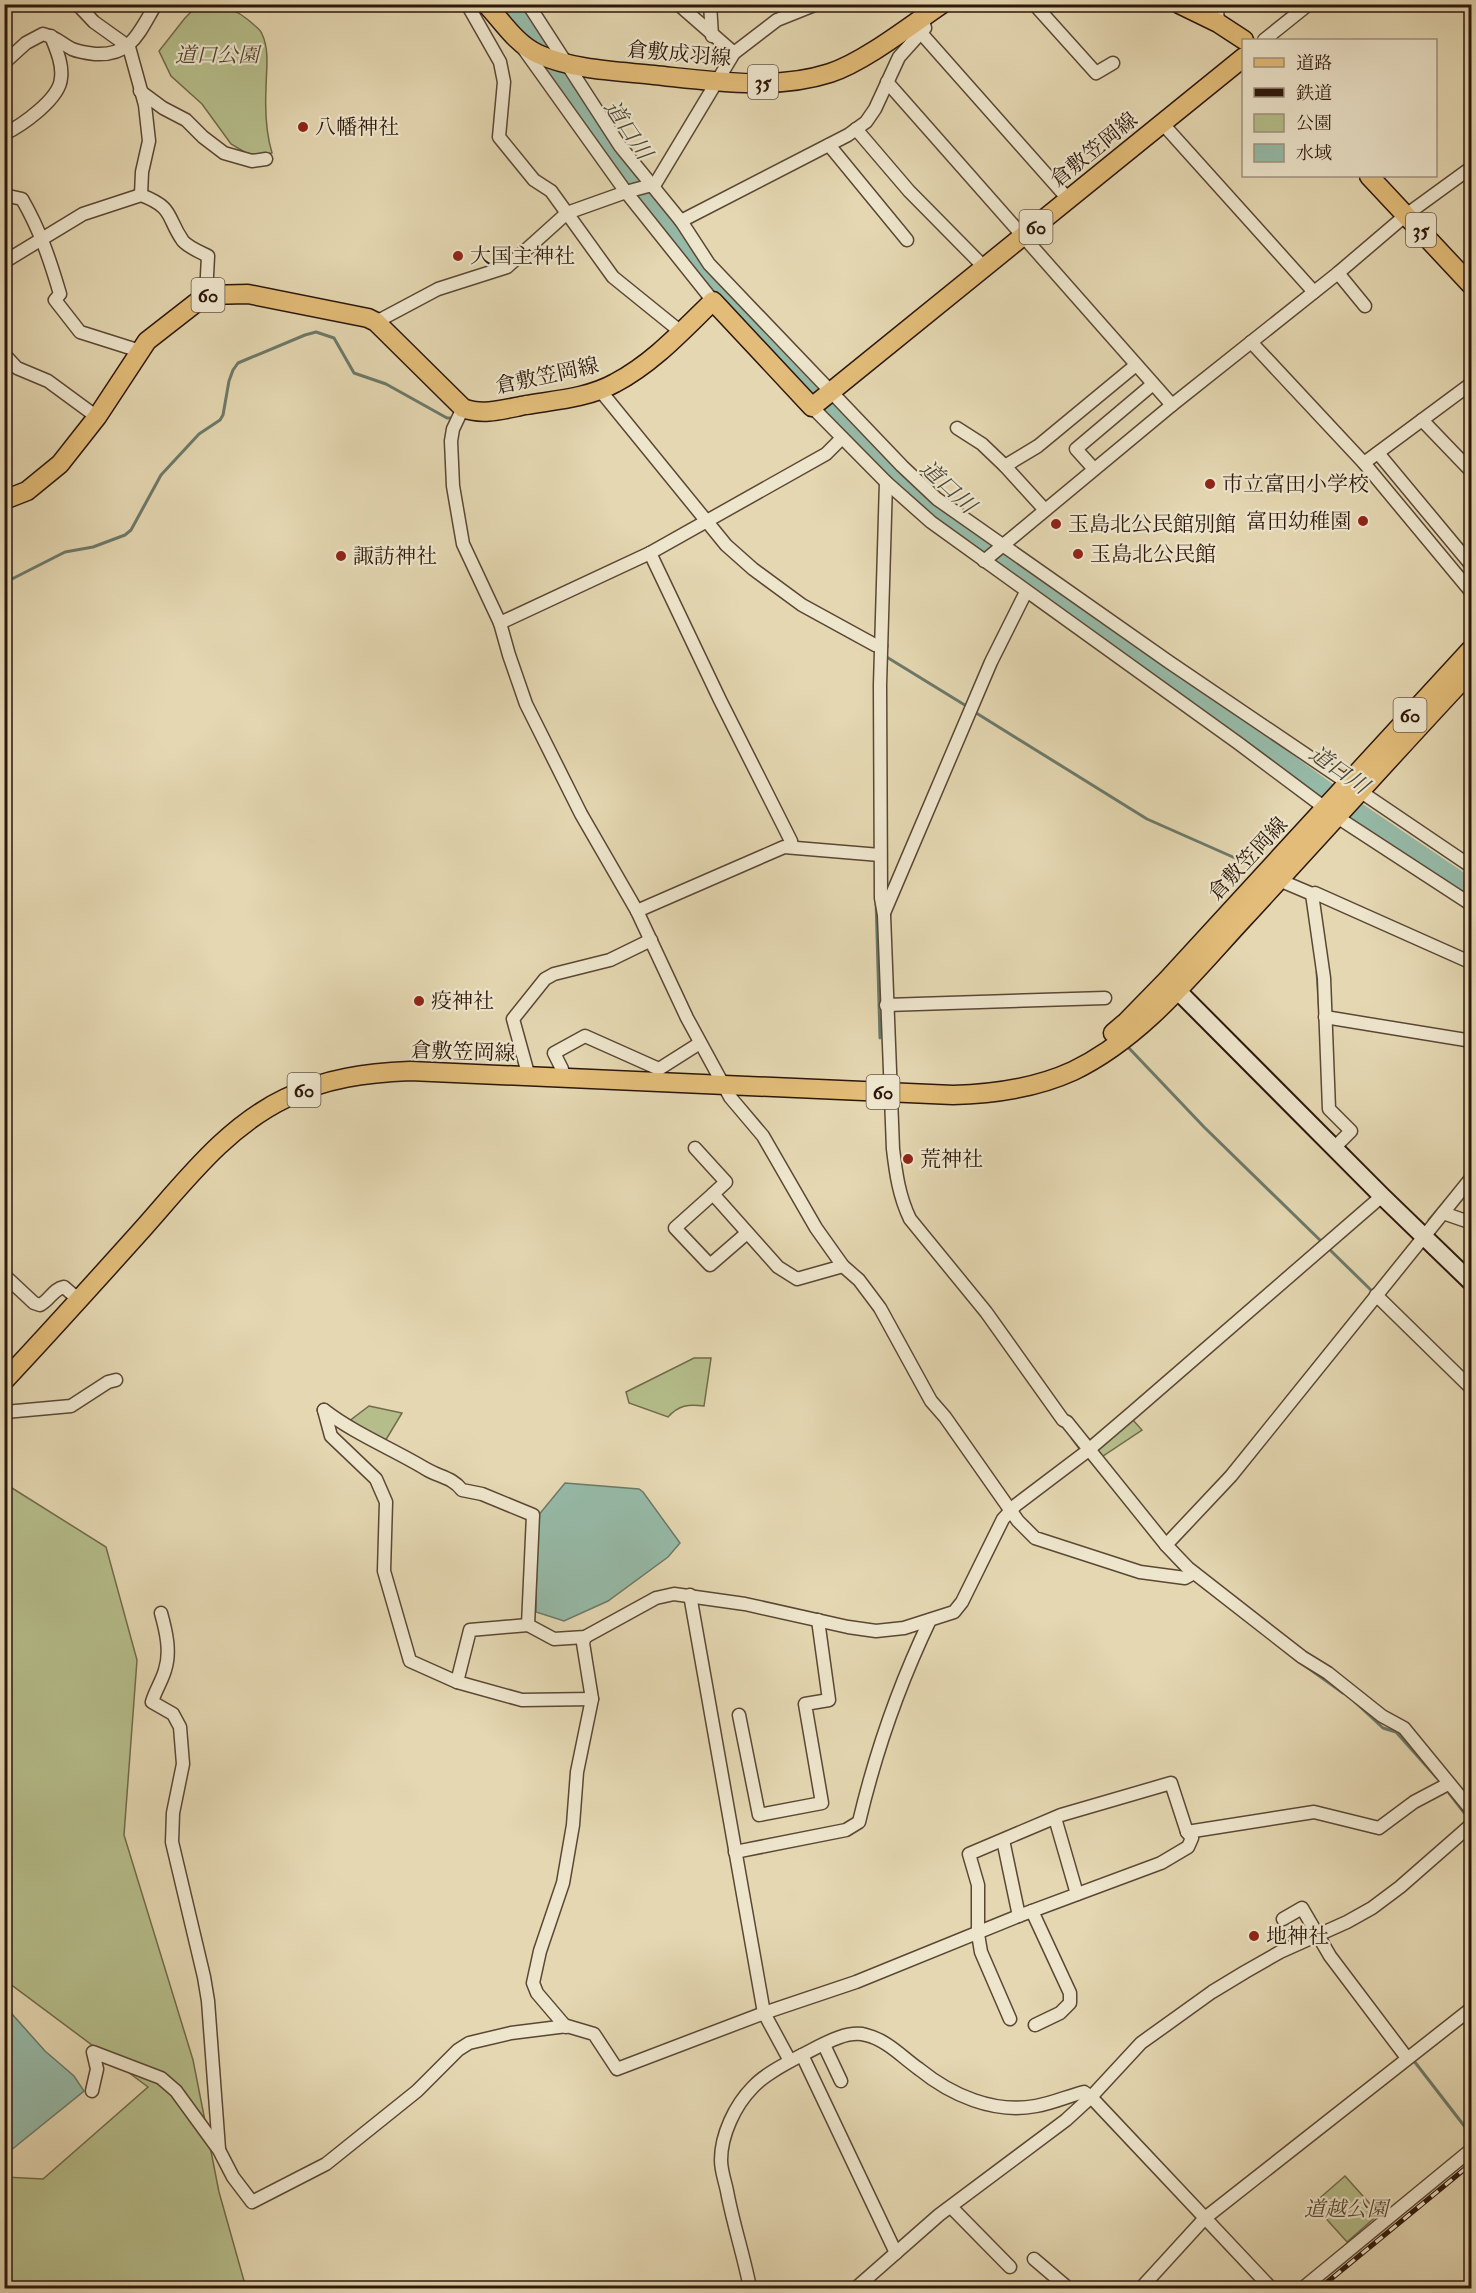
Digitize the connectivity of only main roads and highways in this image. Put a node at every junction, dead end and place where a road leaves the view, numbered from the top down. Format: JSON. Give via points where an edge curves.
{"nodes":[{"id":1,"x":486,"y":4,"type":"edge"},
{"id":2,"x":942,"y":4,"type":"edge"},
{"id":3,"x":1179,"y":4,"type":"edge"},
{"id":4,"x":1242,"y":39,"type":"edge"},
{"id":5,"x":1242,"y":59,"type":"edge"},
{"id":6,"x":1371,"y":177,"type":"edge"},
{"id":7,"x":1472,"y":286,"type":"edge"},
{"id":8,"x":4,"y":500,"type":"edge"},
{"id":9,"x":1472,"y":648,"type":"edge"},
{"id":10,"x":1472,"y":670,"type":"edge"},
{"id":11,"x":1354,"y":787,"type":"junction"},
{"id":12,"x":1331,"y":812,"type":"junction"},
{"id":13,"x":1172,"y":985,"type":"junction"},
{"id":14,"x":4,"y":1381,"type":"edge"}],
"edges":[{"from":1,"to":2,"type":"main road","name":"倉敷成羽線","number":"35","via":[[517,40],[536,53],[565,63],[598,70],[716,81],[779,82],[806,79],[855,61],[922,25]]},
{"from":3,"to":4,"type":"main road"},
{"from":5,"to":8,"type":"main road","name":"倉敷笠岡線","number":"60","via":[[822,399],[712,301],[649,362],[613,384],[578,397],[459,415],[376,322],[248,294],[206,296],[147,341],[98,417],[60,464],[27,491]]},
{"from":6,"to":7,"type":"main road","number":"35"},
{"from":9,"to":11,"type":"main road","name":"倉敷笠岡線","number":"60"},
{"from":10,"to":11,"type":"main road","name":"倉敷笠岡線","number":"60"},
{"from":11,"to":12,"type":"main road","name":"倉敷笠岡線","number":"60"},
{"from":12,"to":13,"type":"main road","name":"倉敷笠岡線","number":"60"},
{"from":12,"to":13,"type":"main road","name":"倉敷笠岡線","number":"60","via":[[1280,880]]},
{"from":13,"to":14,"type":"main road","name":"倉敷笠岡線","number":"60","via":[[1144,1023],[1105,1052],[1072,1071],[1013,1090],[985,1094],[410,1071],[363,1074],[324,1083],[286,1097],[256,1114],[214,1149]]}]}
